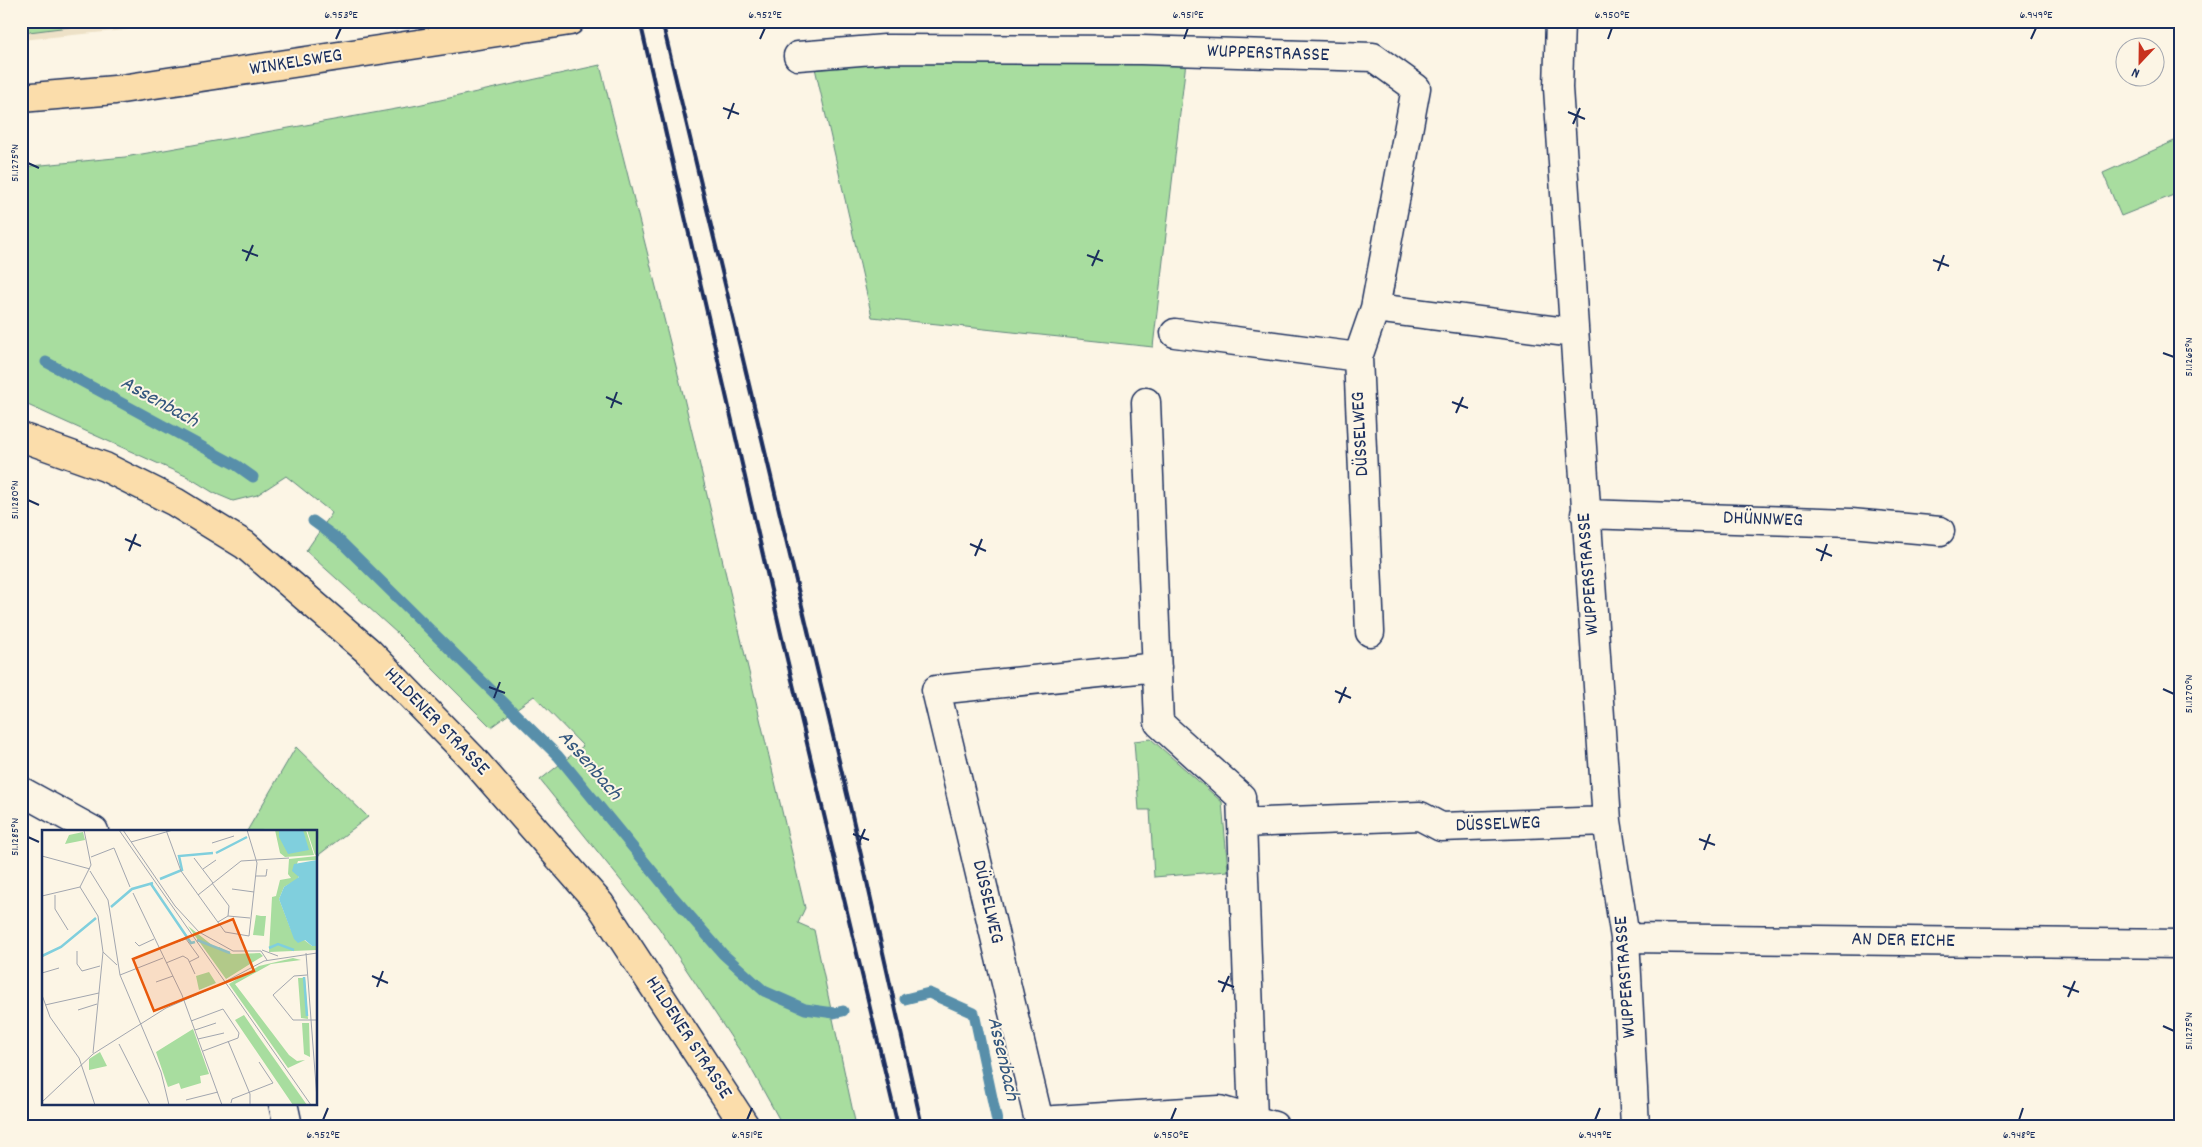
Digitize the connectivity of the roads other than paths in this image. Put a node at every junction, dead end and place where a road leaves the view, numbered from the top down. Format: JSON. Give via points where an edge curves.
{"nodes":[{"id":1,"x":570,"y":21,"type":"edge"},
{"id":2,"x":1560,"y":21,"type":"edge"},
{"id":3,"x":798,"y":56,"type":"dead end"},
{"id":4,"x":21,"y":98,"type":"edge"},
{"id":5,"x":1375,"y":308,"type":"junction"},
{"id":6,"x":1175,"y":333,"type":"dead end"},
{"id":7,"x":1574,"y":333,"type":"junction"},
{"id":8,"x":1358,"y":357,"type":"junction"},
{"id":9,"x":1146,"y":402,"type":"dead end"},
{"id":10,"x":21,"y":437,"type":"edge"},
{"id":11,"x":1585,"y":514,"type":"junction"},
{"id":12,"x":1940,"y":531,"type":"dead end"},
{"id":13,"x":1370,"y":632,"type":"dead end"},
{"id":14,"x":1157,"y":667,"type":"junction"},
{"id":15,"x":21,"y":791,"type":"edge"},
{"id":16,"x":1607,"y":821,"type":"junction"},
{"id":17,"x":1242,"y":823,"type":"junction"},
{"id":18,"x":92,"y":830,"type":"edge"},
{"id":19,"x":1625,"y":938,"type":"junction"},
{"id":20,"x":2181,"y":944,"type":"edge"},
{"id":21,"x":284,"y":1104,"type":"edge"},
{"id":22,"x":1264,"y":1123,"type":"edge"},
{"id":23,"x":288,"y":1126,"type":"edge"},
{"id":24,"x":745,"y":1126,"type":"edge"},
{"id":25,"x":1636,"y":1126,"type":"edge"}],
"edges":[{"from":1,"to":4,"type":"main road","name":"WINKELSWEG","via":[[115,90]]},
{"from":2,"to":7,"type":"street","name":"WUPPERSTRASSE","via":[[1558,88]]},
{"from":3,"to":5,"type":"street","name":"WUPPERSTRASSE","via":[[885,49],[1141,50],[1373,57],[1416,88]]},
{"from":5,"to":7,"type":"street"},
{"from":5,"to":8,"type":"street","name":"DÜSSELWEG"},
{"from":6,"to":8,"type":"street"},
{"from":7,"to":11,"type":"street","name":"WUPPERSTRASSE"},
{"from":8,"to":13,"type":"street","name":"DÜSSELWEG"},
{"from":9,"to":14,"type":"street","name":"DÜSSELWEG"},
{"from":10,"to":24,"type":"main road","name":"HILDENER STRASSE","via":[[105,467],[175,502],[237,540],[368,651],[472,758],[600,904]]},
{"from":11,"to":12,"type":"street","name":"DHÜNNWEG","via":[[1852,523]]},
{"from":11,"to":16,"type":"street","name":"WUPPERSTRASSE"},
{"from":14,"to":17,"type":"street","name":"DÜSSELWEG","via":[[1159,723],[1241,797]]},
{"from":14,"to":22,"type":"street","name":"DÜSSELWEG","via":[[936,690],[1039,1121],[1219,1110]]},
{"from":15,"to":18,"type":"street"},
{"from":16,"to":17,"type":"street","name":"DÜSSELWEG","via":[[1441,827],[1420,816]]},
{"from":16,"to":19,"type":"street","name":"WUPPERSTRASSE"},
{"from":17,"to":22,"type":"street","name":"DÜSSELWEG"},
{"from":19,"to":20,"type":"street","name":"AN DER EICHE"},
{"from":19,"to":25,"type":"street","name":"WUPPERSTRASSE"},
{"from":21,"to":23,"type":"street"}]}
